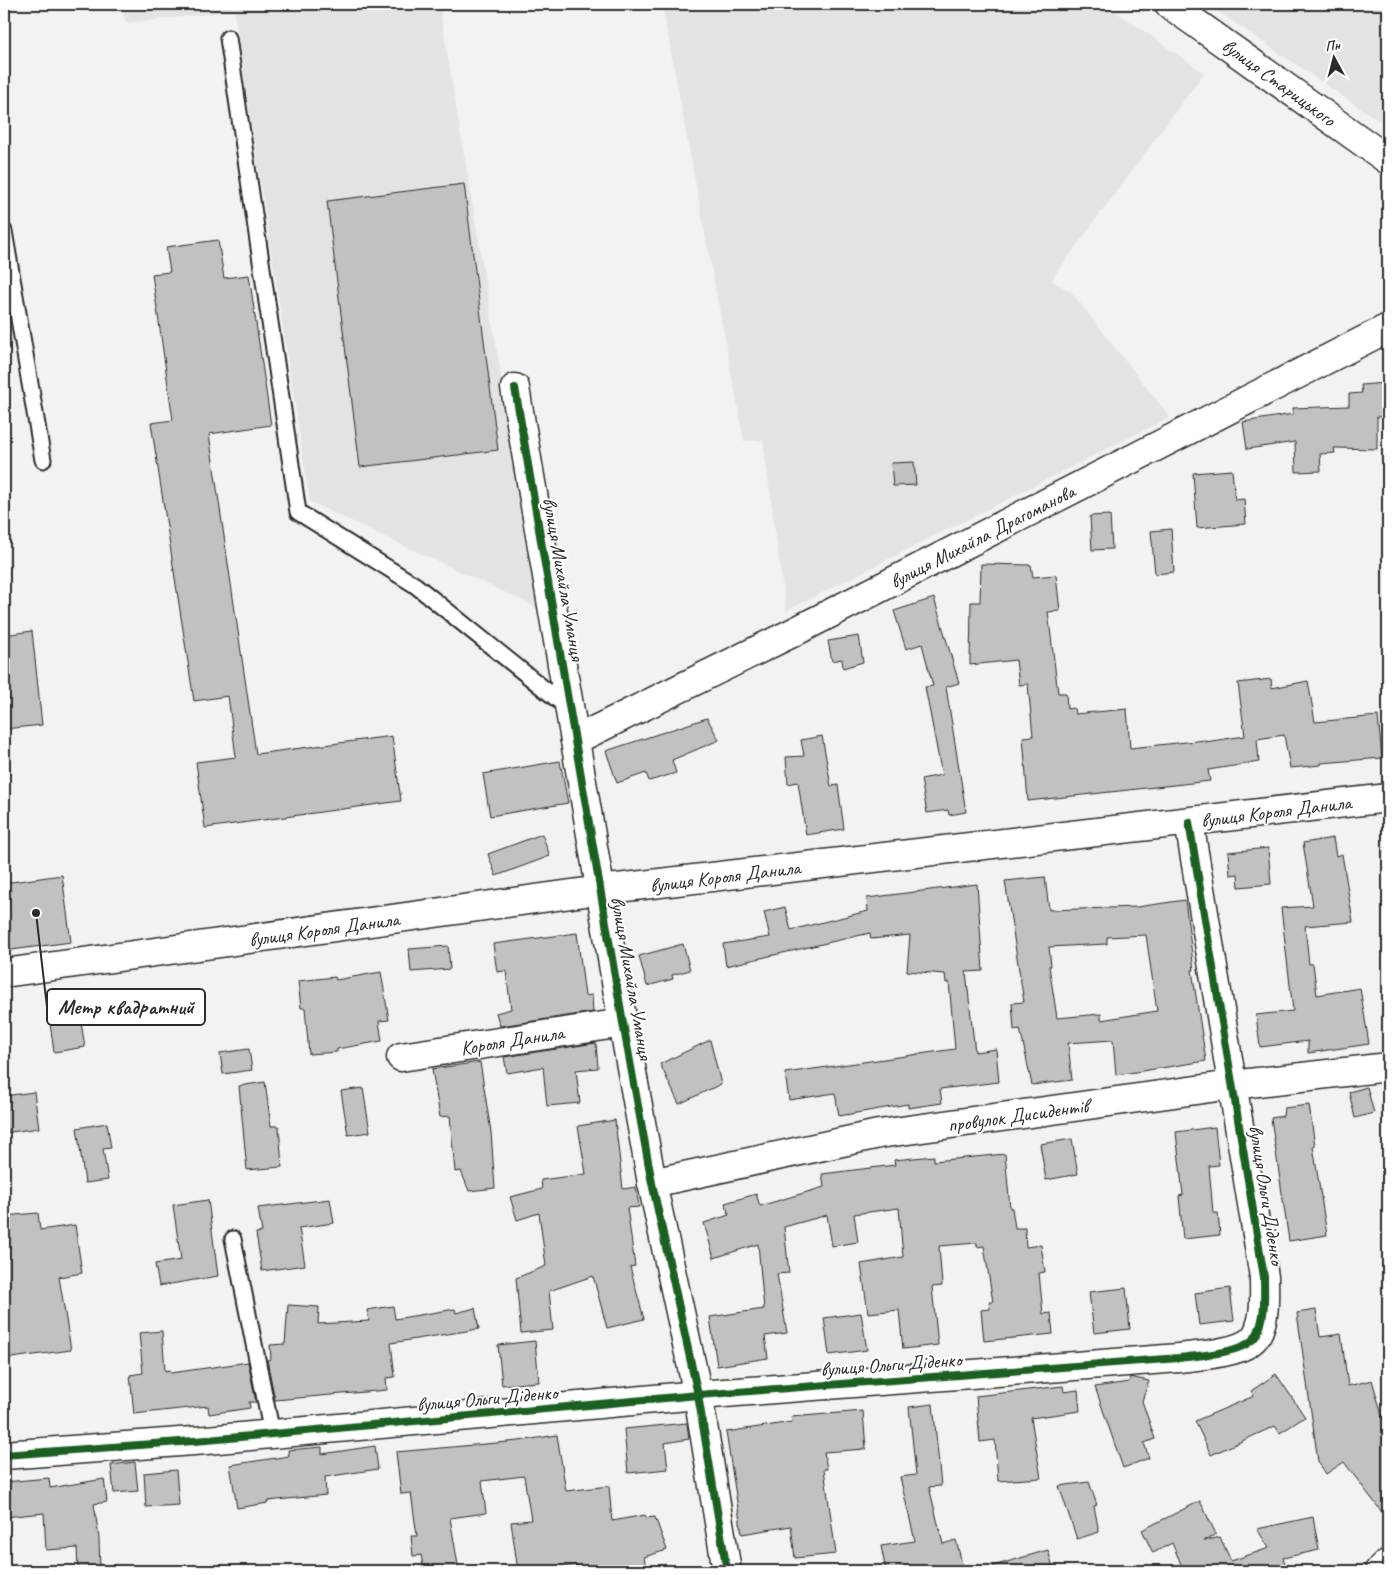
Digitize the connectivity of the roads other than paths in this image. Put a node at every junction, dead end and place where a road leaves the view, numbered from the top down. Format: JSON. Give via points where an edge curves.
{"nodes":[{"id":1,"x":1169,"y":4,"type":"edge"},
{"id":2,"x":228,"y":38,"type":"dead end"},
{"id":3,"x":1388,"y":160,"type":"edge"},
{"id":4,"x":4,"y":231,"type":"edge"},
{"id":5,"x":1388,"y":328,"type":"edge"},
{"id":6,"x":515,"y":388,"type":"dead end"},
{"id":7,"x":43,"y":460,"type":"dead end"},
{"id":8,"x":570,"y":709,"type":"junction"},
{"id":9,"x":575,"y":740,"type":"junction"},
{"id":10,"x":1388,"y":798,"type":"edge"},
{"id":11,"x":1188,"y":822,"type":"junction"},
{"id":12,"x":600,"y":890,"type":"junction"},
{"id":13,"x":4,"y":973,"type":"edge"},
{"id":14,"x":623,"y":1023,"type":"junction"},
{"id":15,"x":401,"y":1057,"type":"dead end"},
{"id":16,"x":1388,"y":1067,"type":"edge"},
{"id":17,"x":1232,"y":1085,"type":"junction"},
{"id":18,"x":652,"y":1182,"type":"junction"},
{"id":19,"x":233,"y":1239,"type":"dead end"},
{"id":20,"x":698,"y":1395,"type":"junction"},
{"id":21,"x":272,"y":1434,"type":"junction"},
{"id":22,"x":4,"y":1455,"type":"edge"},
{"id":23,"x":1388,"y":1563,"type":"edge"},
{"id":24,"x":727,"y":1571,"type":"edge"},
{"id":25,"x":1379,"y":1571,"type":"edge"}],
"edges":[{"from":1,"to":3,"type":"street","name":"вулиця Старицького"},
{"from":2,"to":8,"type":"lane","via":[[298,512],[415,585]]},
{"from":4,"to":7,"type":"lane"},
{"from":5,"to":9,"type":"street","name":"вулиця Михайла Драгоманова","via":[[794,632]]},
{"from":6,"to":8,"type":"street","name":"вулиця Михайла Уманця"},
{"from":8,"to":9,"type":"street","name":"вулиця Михайла Уманця"},
{"from":9,"to":12,"type":"street","name":"вулиця Михайла Уманця"},
{"from":10,"to":11,"type":"street","name":"вулиця Короля Данила"},
{"from":11,"to":12,"type":"street","name":"вулиця Короля Данила"},
{"from":11,"to":17,"type":"street","name":"вулиця Ольги Діденко"},
{"from":12,"to":13,"type":"street","name":"вулиця Короля Данила"},
{"from":12,"to":14,"type":"street","name":"вулиця Михайла Уманця"},
{"from":14,"to":15,"type":"street","name":"Короля Данила"},
{"from":14,"to":18,"type":"street","name":"вулиця Михайла Уманця"},
{"from":16,"to":17,"type":"street","name":"провулок Дисидентів"},
{"from":17,"to":18,"type":"street","name":"провулок Дисидентів","via":[[879,1134]]},
{"from":17,"to":20,"type":"street","name":"вулиця Ольги Діденко","via":[[1264,1277],[1263,1314],[1257,1335],[1239,1349],[1179,1358]]},
{"from":18,"to":20,"type":"street","name":"вулиця Михайла Уманця"},
{"from":19,"to":21,"type":"lane"},
{"from":20,"to":21,"type":"street","name":"вулиця Ольги Діденко"},
{"from":20,"to":24,"type":"street","name":"вулиця Михайла Уманця"},
{"from":21,"to":22,"type":"street","name":"вулиця Ольги Діденко"},
{"from":23,"to":25,"type":"street"}]}
